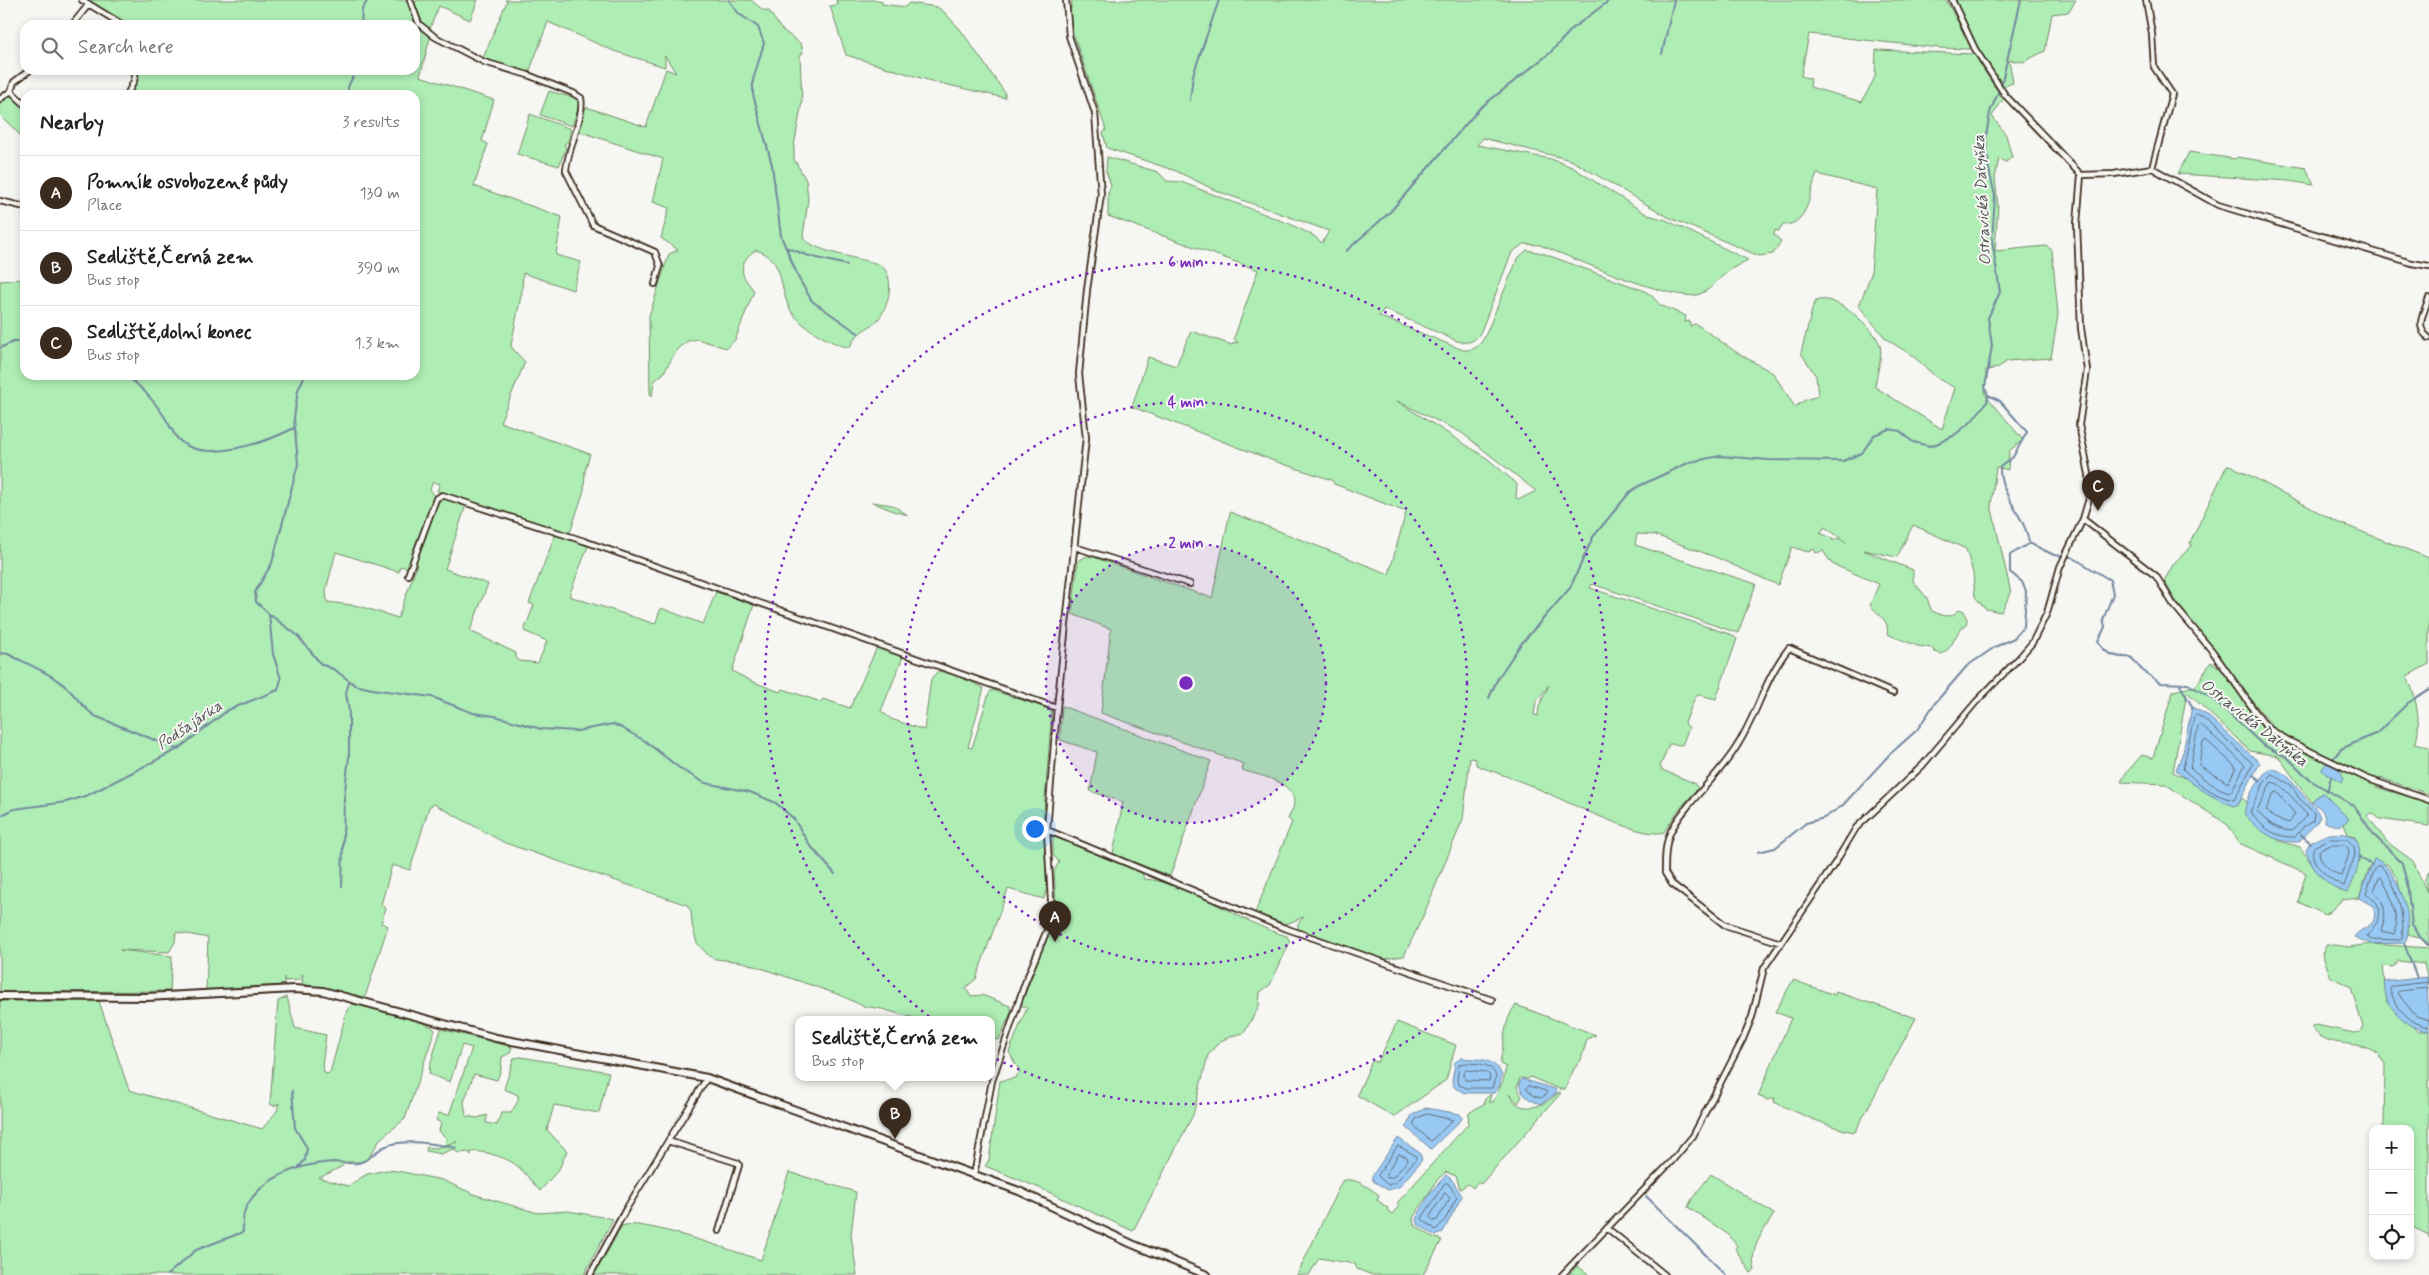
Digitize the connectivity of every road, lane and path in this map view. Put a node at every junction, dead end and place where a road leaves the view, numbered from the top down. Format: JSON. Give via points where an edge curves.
{"nodes":[{"id":1,"x":82,"y":0,"type":"edge"},
{"id":2,"x":410,"y":0,"type":"edge"},
{"id":3,"x":1066,"y":0,"type":"edge"},
{"id":4,"x":1952,"y":0,"type":"edge"},
{"id":5,"x":2146,"y":0,"type":"edge"},
{"id":6,"x":89,"y":4,"type":"junction"},
{"id":7,"x":76,"y":20,"type":"edge"},
{"id":8,"x":115,"y":20,"type":"edge"},
{"id":9,"x":418,"y":20,"type":"edge"},
{"id":10,"x":420,"y":25,"type":"edge"},
{"id":11,"x":23,"y":75,"type":"edge"},
{"id":12,"x":134,"y":75,"type":"edge"},
{"id":13,"x":129,"y":90,"type":"edge"},
{"id":14,"x":11,"y":91,"type":"junction"},
{"id":15,"x":0,"y":99,"type":"edge"},
{"id":16,"x":20,"y":100,"type":"edge"},
{"id":17,"x":2152,"y":168,"type":"junction"},
{"id":18,"x":2081,"y":175,"type":"junction"},
{"id":19,"x":0,"y":201,"type":"edge"},
{"id":20,"x":20,"y":206,"type":"edge"},
{"id":21,"x":2429,"y":266,"type":"edge"},
{"id":22,"x":655,"y":284,"type":"dead end"},
{"id":23,"x":2429,"y":298,"type":"edge"},
{"id":24,"x":2429,"y":338,"type":"edge"},
{"id":25,"x":2083,"y":519,"type":"junction"},
{"id":26,"x":1075,"y":547,"type":"junction"},
{"id":27,"x":408,"y":575,"type":"dead end"},
{"id":28,"x":1190,"y":584,"type":"dead end"},
{"id":29,"x":1893,"y":693,"type":"dead end"},
{"id":30,"x":1057,"y":708,"type":"junction"},
{"id":31,"x":2429,"y":800,"type":"edge"},
{"id":32,"x":1047,"y":830,"type":"junction"},
{"id":33,"x":1781,"y":943,"type":"junction"},
{"id":34,"x":0,"y":996,"type":"edge"},
{"id":35,"x":1492,"y":1000,"type":"dead end"},
{"id":36,"x":995,"y":1072,"type":"edge"},
{"id":37,"x":707,"y":1078,"type":"junction"},
{"id":38,"x":992,"y":1081,"type":"edge"},
{"id":39,"x":668,"y":1142,"type":"junction"},
{"id":40,"x":974,"y":1175,"type":"junction"},
{"id":41,"x":1608,"y":1228,"type":"junction"},
{"id":42,"x":719,"y":1231,"type":"dead end"},
{"id":43,"x":590,"y":1275,"type":"edge"},
{"id":44,"x":1207,"y":1275,"type":"edge"},
{"id":45,"x":1562,"y":1275,"type":"edge"},
{"id":46,"x":1665,"y":1275,"type":"edge"}],
"edges":[{"from":1,"to":6,"type":"street"},
{"from":2,"to":9,"type":"street"},
{"from":3,"to":26,"type":"street","via":[[1069,36],[1095,113],[1101,195],[1079,374],[1086,438]]},
{"from":4,"to":18,"type":"street","via":[[1975,49],[2005,95]]},
{"from":5,"to":17,"type":"street","via":[[2154,67],[2172,94]]},
{"from":6,"to":7,"type":"street"},
{"from":6,"to":8,"type":"street"},
{"from":10,"to":22,"type":"street","via":[[435,37],[484,62],[528,75],[581,98],[582,109],[566,171],[593,225],[655,252],[660,266]]},
{"from":11,"to":14,"type":"street","via":[[14,82]]},
{"from":12,"to":13,"type":"street"},
{"from":14,"to":15,"type":"street"},
{"from":14,"to":16,"type":"street"},
{"from":17,"to":18,"type":"street"},
{"from":17,"to":21,"type":"street","via":[[2218,205]]},
{"from":18,"to":25,"type":"street","via":[[2077,224],[2081,328],[2087,370],[2079,425],[2090,488]]},
{"from":19,"to":20,"type":"street"},
{"from":23,"to":24,"type":"street","via":[[2420,325]]},
{"from":25,"to":31,"type":"street","via":[[2156,576],[2173,604],[2213,652],[2266,727],[2368,779]]},
{"from":25,"to":33,"type":"street","via":[[2060,567],[2047,613],[2032,643],[1922,766],[1858,825]]},
{"from":26,"to":28,"type":"street"},
{"from":26,"to":30,"type":"street"},
{"from":27,"to":30,"type":"street","via":[[436,500],[442,496],[584,541]]},
{"from":29,"to":33,"type":"street","via":[[1789,648],[1770,675],[1738,745],[1670,833],[1665,873],[1672,884],[1724,925]]},
{"from":30,"to":32,"type":"street"},
{"from":32,"to":35,"type":"street","via":[[1271,923]]},
{"from":32,"to":36,"type":"street","via":[[1052,918],[1025,983]]},
{"from":33,"to":41,"type":"street","via":[[1764,968],[1752,1018],[1743,1039],[1695,1131],[1678,1154]]},
{"from":34,"to":37,"type":"main road","via":[[147,998],[294,989],[324,991],[496,1038]]},
{"from":37,"to":39,"type":"street"},
{"from":37,"to":40,"type":"main road"},
{"from":38,"to":40,"type":"street"},
{"from":39,"to":42,"type":"street","via":[[738,1163]]},
{"from":39,"to":43,"type":"street"},
{"from":40,"to":44,"type":"main road","via":[[1040,1200]]},
{"from":41,"to":45,"type":"street"},
{"from":41,"to":46,"type":"street"}]}
